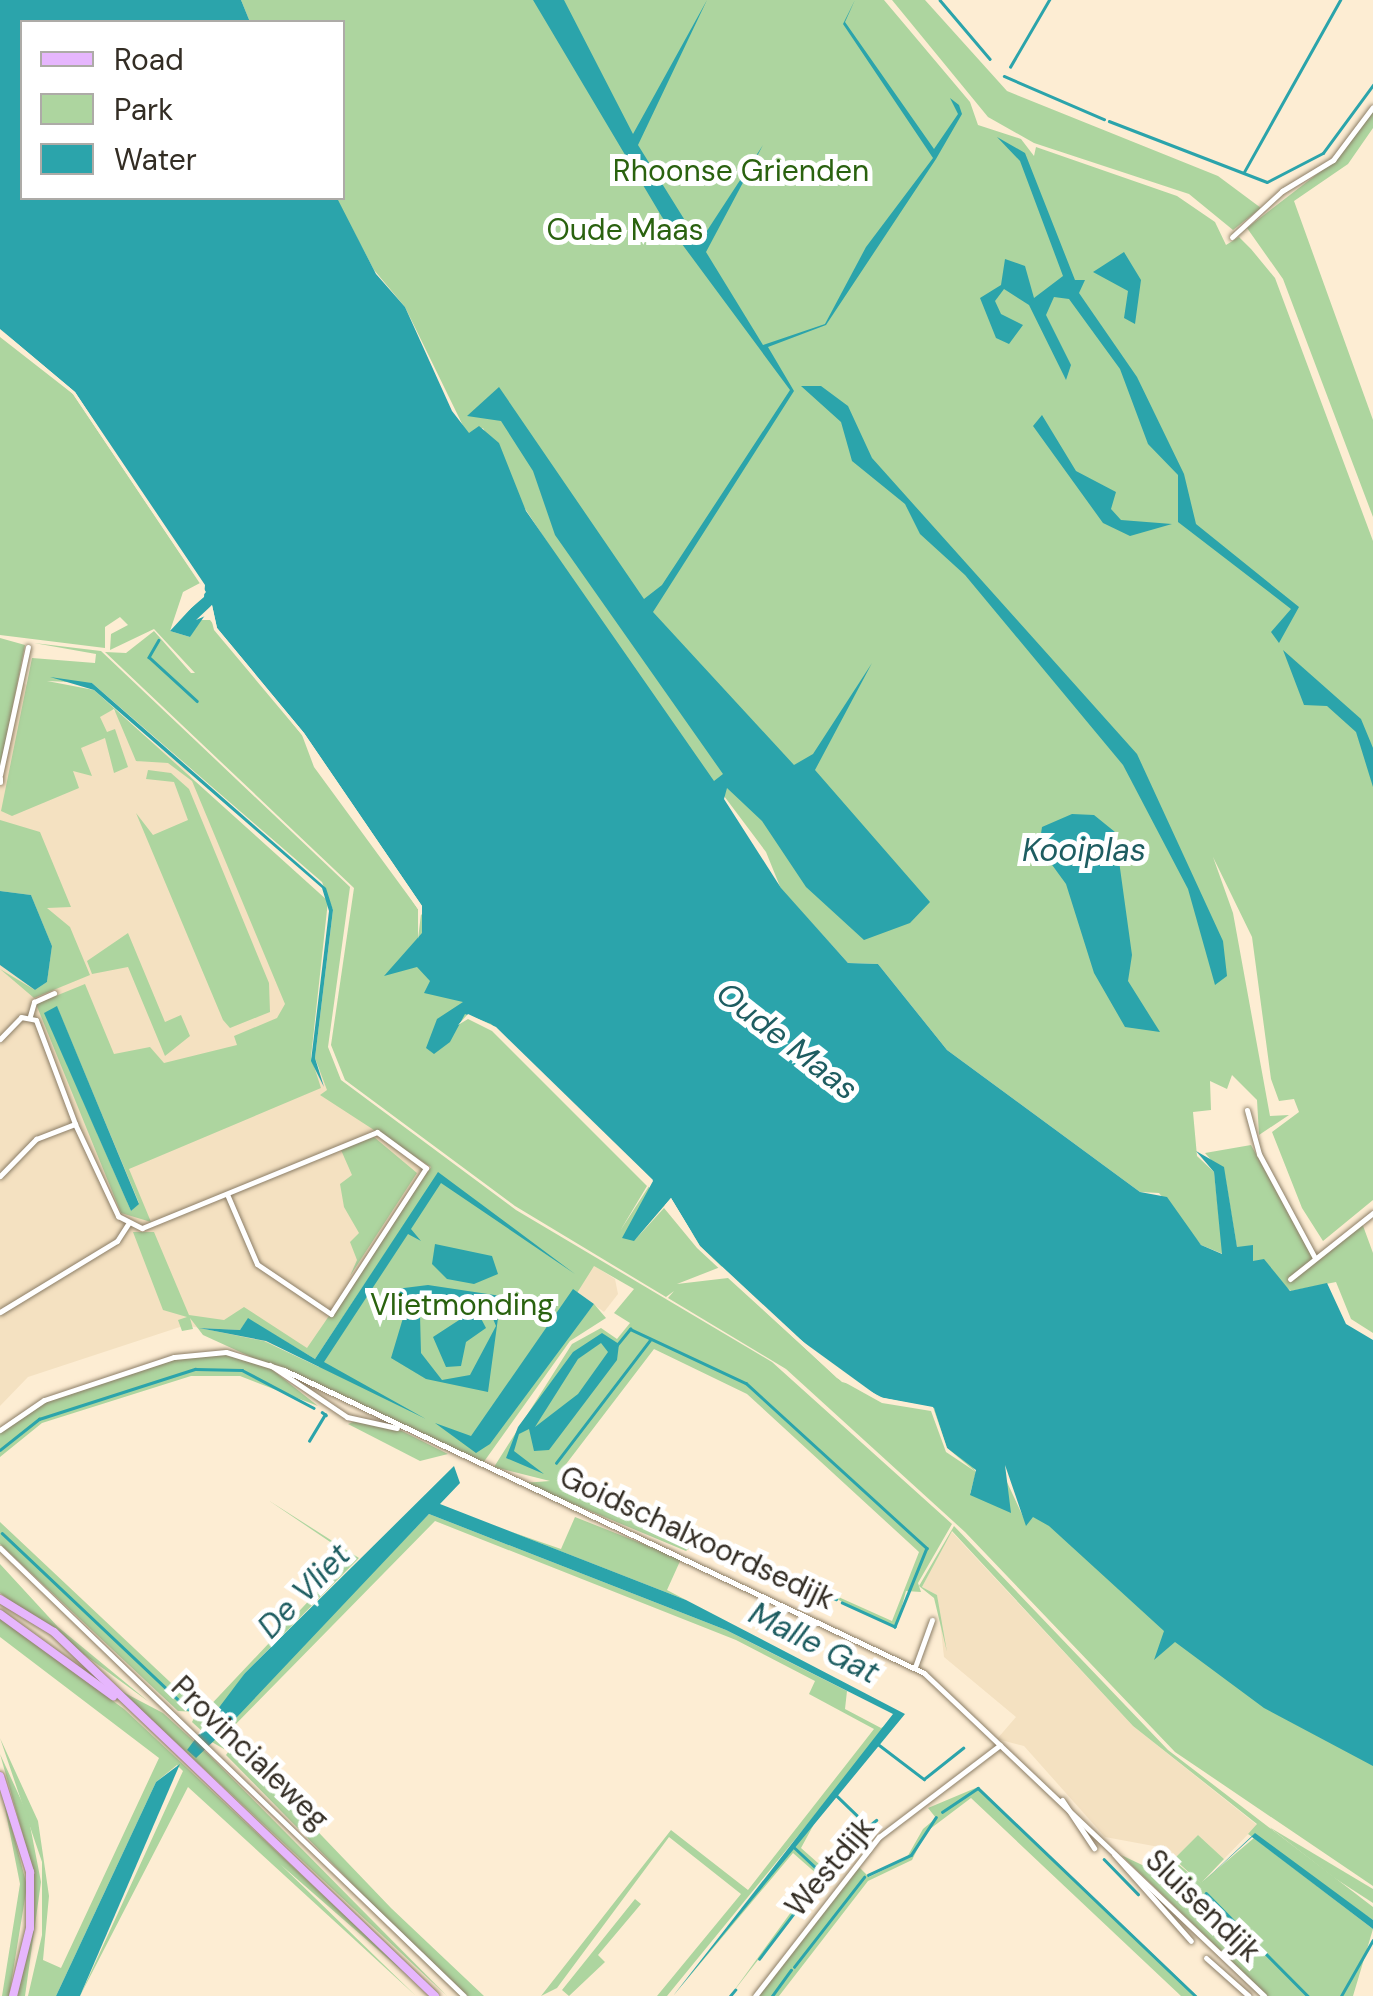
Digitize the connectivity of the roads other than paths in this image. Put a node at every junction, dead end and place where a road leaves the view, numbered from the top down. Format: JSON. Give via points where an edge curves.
{"nodes":[{"id":1,"x":1373,"y":108,"type":"edge"},
{"id":2,"x":1232,"y":237,"type":"dead end"},
{"id":3,"x":28,"y":647,"type":"dead end"},
{"id":4,"x":0,"y":778,"type":"edge"},
{"id":5,"x":54,"y":993,"type":"dead end"},
{"id":6,"x":30,"y":1016,"type":"junction"},
{"id":7,"x":0,"y":1039,"type":"edge"},
{"id":8,"x":1247,"y":1110,"type":"dead end"},
{"id":9,"x":75,"y":1124,"type":"junction"},
{"id":10,"x":0,"y":1176,"type":"edge"},
{"id":11,"x":227,"y":1194,"type":"junction"},
{"id":12,"x":1373,"y":1213,"type":"edge"},
{"id":13,"x":128,"y":1224,"type":"junction"},
{"id":14,"x":1315,"y":1258,"type":"junction"},
{"id":15,"x":1290,"y":1279,"type":"dead end"},
{"id":16,"x":0,"y":1312,"type":"edge"},
{"id":17,"x":268,"y":1363,"type":"junction"},
{"id":18,"x":0,"y":1430,"type":"edge"},
{"id":19,"x":404,"y":1430,"type":"junction"},
{"id":20,"x":0,"y":1548,"type":"edge"},
{"id":21,"x":2,"y":1599,"type":"edge"},
{"id":22,"x":0,"y":1614,"type":"edge"},
{"id":23,"x":932,"y":1620,"type":"dead end"},
{"id":24,"x":915,"y":1667,"type":"junction"},
{"id":25,"x":121,"y":1701,"type":"junction"},
{"id":26,"x":1000,"y":1745,"type":"junction"},
{"id":27,"x":0,"y":1776,"type":"edge"},
{"id":28,"x":1061,"y":1797,"type":"junction"},
{"id":29,"x":1094,"y":1848,"type":"dead end"},
{"id":30,"x":1112,"y":1849,"type":"junction"},
{"id":31,"x":1192,"y":1941,"type":"dead end"},
{"id":32,"x":1206,"y":1958,"type":"dead end"},
{"id":33,"x":13,"y":1996,"type":"edge"},
{"id":34,"x":435,"y":1996,"type":"edge"},
{"id":35,"x":464,"y":1996,"type":"edge"},
{"id":36,"x":755,"y":1996,"type":"edge"},
{"id":37,"x":1249,"y":1996,"type":"edge"},
{"id":38,"x":1264,"y":1996,"type":"edge"}],
"edges":[{"from":1,"to":2,"type":"street","via":[[1338,155]]},
{"from":3,"to":4,"type":"street"},
{"from":5,"to":6,"type":"street","via":[[34,1002]]},
{"from":6,"to":7,"type":"street"},
{"from":6,"to":9,"type":"street"},
{"from":8,"to":14,"type":"street","via":[[1259,1154]]},
{"from":9,"to":10,"type":"street","via":[[36,1139]]},
{"from":9,"to":13,"type":"street"},
{"from":11,"to":11,"type":"street","via":[[258,1266],[331,1314],[426,1168],[378,1132]]},
{"from":11,"to":13,"type":"street","via":[[150,1226]]},
{"from":12,"to":14,"type":"street"},
{"from":13,"to":16,"type":"street","via":[[117,1241]]},
{"from":14,"to":15,"type":"street"},
{"from":17,"to":18,"type":"street","name":"Goidschalxoordsedijk","via":[[222,1352],[159,1361],[44,1400]]},
{"from":17,"to":19,"type":"street","name":"Goidschalxoordsedijk"},
{"from":17,"to":19,"type":"street","name":"Goidschalxoordsedijk","via":[[348,1417]]},
{"from":19,"to":24,"type":"street","name":"Goidschalxoordsedijk"},
{"from":20,"to":35,"type":"street","name":"Provincialeweg","via":[[212,1745]]},
{"from":21,"to":25,"type":"main road","name":"Provincialeweg","via":[[54,1632]]},
{"from":22,"to":25,"type":"main road","name":"Provincialeweg"},
{"from":23,"to":24,"type":"street"},
{"from":24,"to":26,"type":"street","name":"Goidschalxoordsedijk"},
{"from":25,"to":34,"type":"main road","name":"Provincialeweg"},
{"from":26,"to":28,"type":"street","name":"Sluisendijk"},
{"from":26,"to":36,"type":"street","name":"Westdijk","via":[[879,1837]]},
{"from":27,"to":33,"type":"main road","via":[[30,1872],[30,1928]]},
{"from":28,"to":29,"type":"street","name":"Sluisendijk"},
{"from":28,"to":30,"type":"street","name":"Sluisendijk"},
{"from":30,"to":31,"type":"street","name":"Sluisendijk"},
{"from":30,"to":38,"type":"street","name":"Sluisendijk"},
{"from":32,"to":37,"type":"street","name":"Sluisendijk"}]}
